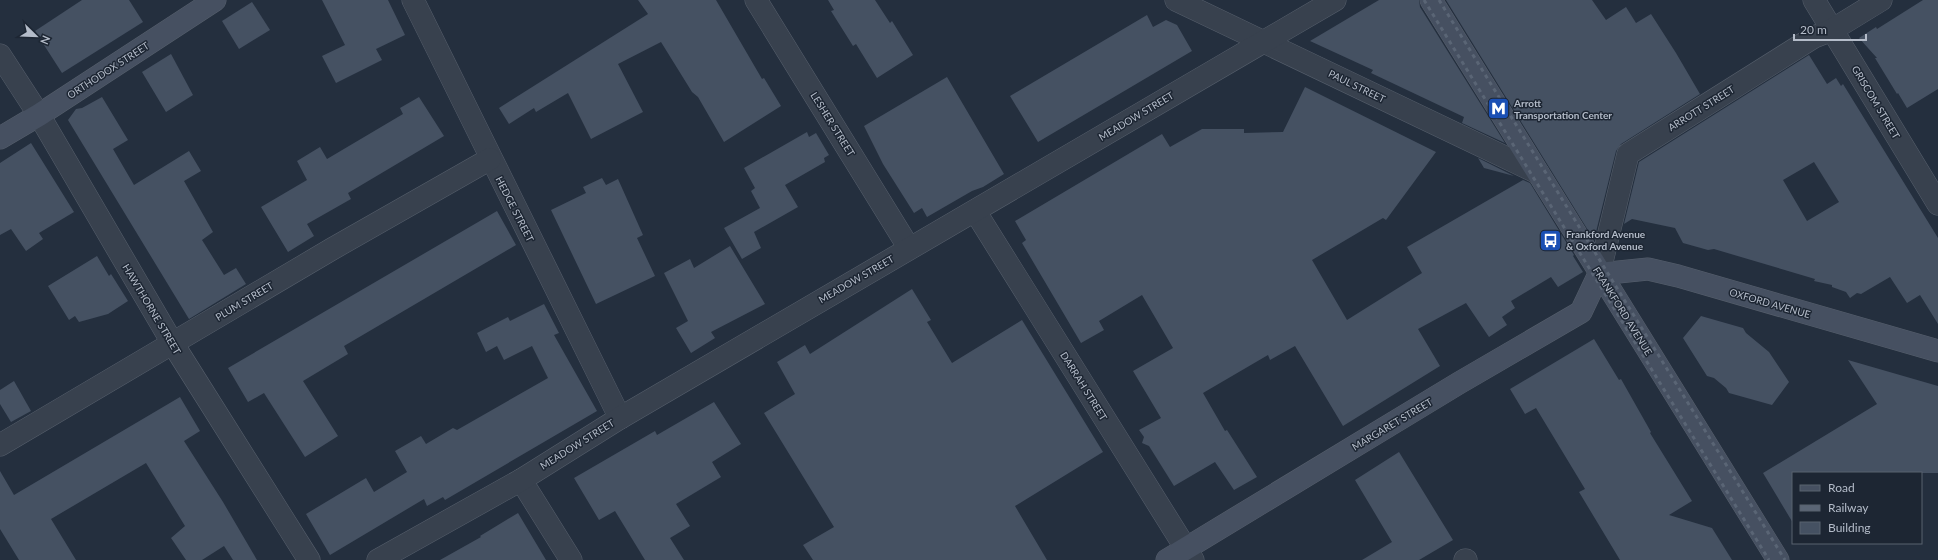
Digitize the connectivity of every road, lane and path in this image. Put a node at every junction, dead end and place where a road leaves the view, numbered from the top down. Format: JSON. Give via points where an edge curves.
{"nodes":[{"id":1,"x":215,"y":0,"type":"edge"},
{"id":2,"x":413,"y":0,"type":"edge"},
{"id":3,"x":756,"y":0,"type":"edge"},
{"id":4,"x":1176,"y":0,"type":"edge"},
{"id":5,"x":1335,"y":0,"type":"edge"},
{"id":6,"x":1431,"y":0,"type":"edge"},
{"id":7,"x":1814,"y":0,"type":"edge"},
{"id":8,"x":1881,"y":0,"type":"edge"},
{"id":9,"x":1832,"y":30,"type":"junction"},
{"id":10,"x":1264,"y":41,"type":"junction"},
{"id":11,"x":0,"y":55,"type":"edge"},
{"id":12,"x":39,"y":114,"type":"junction"},
{"id":13,"x":0,"y":138,"type":"edge"},
{"id":14,"x":490,"y":159,"type":"junction"},
{"id":15,"x":1538,"y":173,"type":"junction"},
{"id":16,"x":1938,"y":204,"type":"edge"},
{"id":17,"x":975,"y":211,"type":"junction"},
{"id":18,"x":909,"y":248,"type":"junction"},
{"id":19,"x":1599,"y":274,"type":"junction"},
{"id":20,"x":173,"y":344,"type":"junction"},
{"id":21,"x":1938,"y":351,"type":"edge"},
{"id":22,"x":620,"y":418,"type":"junction"},
{"id":23,"x":0,"y":445,"type":"edge"},
{"id":24,"x":521,"y":480,"type":"junction"},
{"id":25,"x":1189,"y":554,"type":"edge"},
{"id":26,"x":309,"y":560,"type":"edge"},
{"id":27,"x":378,"y":560,"type":"edge"},
{"id":28,"x":571,"y":560,"type":"edge"},
{"id":29,"x":1167,"y":560,"type":"edge"},
{"id":30,"x":1778,"y":560,"type":"edge"}],
"edges":[{"from":1,"to":12,"type":"street","name":"ORTHODOX STREET"},
{"from":2,"to":14,"type":"street","name":"HEDGE STREET"},
{"from":3,"to":18,"type":"street","name":"LESHER STREET"},
{"from":4,"to":10,"type":"street","name":"PAUL STREET"},
{"from":5,"to":10,"type":"street","name":"MEADOW STREET"},
{"from":6,"to":15,"type":"street","name":"FRANKFORD AVENUE"},
{"from":7,"to":9,"type":"street","name":"GRISCOM STREET"},
{"from":8,"to":9,"type":"street","name":"ARROTT STREET"},
{"from":9,"to":16,"type":"street","name":"GRISCOM STREET"},
{"from":9,"to":19,"type":"street","name":"ARROTT STREET","via":[[1814,37],[1628,154]]},
{"from":10,"to":15,"type":"street","name":"PAUL STREET"},
{"from":10,"to":17,"type":"street","name":"MEADOW STREET"},
{"from":11,"to":12,"type":"street","name":"HAWTHORNE STREET"},
{"from":12,"to":13,"type":"street","name":"ORTHODOX STREET"},
{"from":12,"to":20,"type":"street","name":"HAWTHORNE STREET"},
{"from":14,"to":20,"type":"street","name":"PLUM STREET"},
{"from":14,"to":22,"type":"street","name":"HEDGE STREET"},
{"from":15,"to":19,"type":"street","name":"FRANKFORD AVENUE"},
{"from":17,"to":18,"type":"street","name":"MEADOW STREET"},
{"from":17,"to":25,"type":"street","name":"DARRAH STREET"},
{"from":18,"to":22,"type":"street","name":"MEADOW STREET"},
{"from":19,"to":21,"type":"street","name":"OXFORD AVENUE","via":[[1648,269]]},
{"from":19,"to":25,"type":"street","name":"MARGARET STREET","via":[[1581,312],[1453,387]]},
{"from":19,"to":30,"type":"street","name":"FRANKFORD AVENUE"},
{"from":20,"to":23,"type":"street","name":"PLUM STREET"},
{"from":20,"to":26,"type":"street","name":"HAWTHORNE STREET"},
{"from":22,"to":24,"type":"street","name":"MEADOW STREET"},
{"from":24,"to":27,"type":"street","name":"MEADOW STREET"},
{"from":24,"to":28,"type":"street"},
{"from":25,"to":29,"type":"street","name":"MARGARET STREET"}]}
